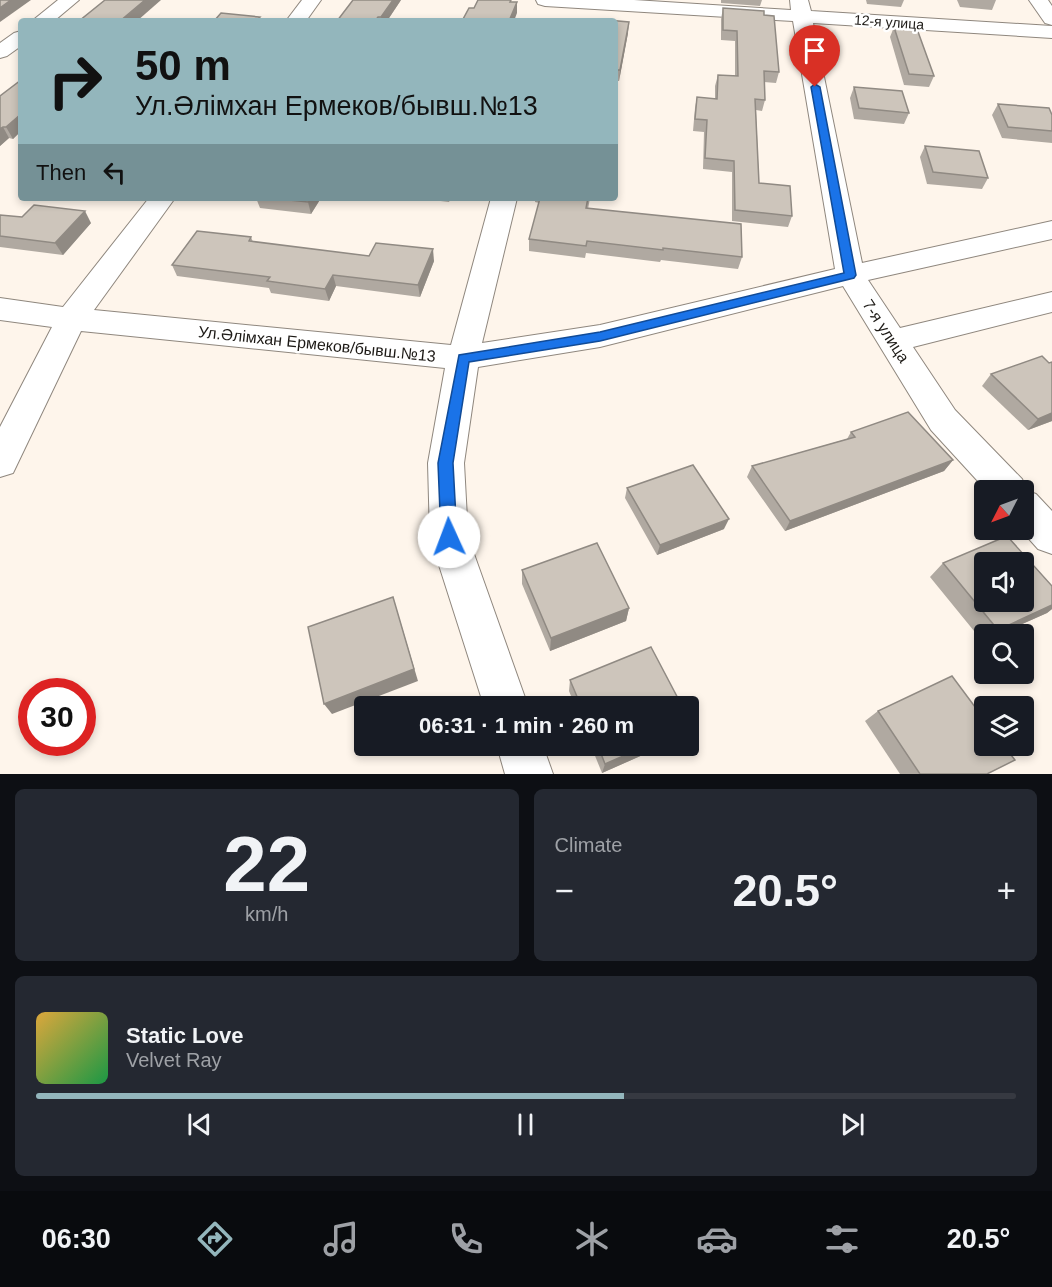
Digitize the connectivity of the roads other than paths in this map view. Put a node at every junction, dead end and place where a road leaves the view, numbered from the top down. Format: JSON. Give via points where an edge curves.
{"nodes":[{"id":1,"x":70,"y":0,"type":"edge"},
{"id":2,"x":312,"y":0,"type":"edge"},
{"id":3,"x":545,"y":0,"type":"edge"},
{"id":4,"x":554,"y":0,"type":"edge"},
{"id":5,"x":1038,"y":0,"type":"edge"},
{"id":6,"x":800,"y":8,"type":"edge"},
{"id":7,"x":46,"y":18,"type":"edge"},
{"id":8,"x":298,"y":18,"type":"edge"},
{"id":9,"x":549,"y":18,"type":"edge"},
{"id":10,"x":1052,"y":19,"type":"edge"},
{"id":11,"x":1052,"y":32,"type":"edge"},
{"id":12,"x":18,"y":39,"type":"edge"},
{"id":13,"x":0,"y":52,"type":"edge"},
{"id":14,"x":160,"y":201,"type":"edge"},
{"id":15,"x":503,"y":201,"type":"edge"},
{"id":16,"x":1052,"y":230,"type":"edge"},
{"id":17,"x":850,"y":275,"type":"junction"},
{"id":18,"x":1052,"y":302,"type":"edge"},
{"id":19,"x":0,"y":309,"type":"edge"},
{"id":20,"x":71,"y":319,"type":"junction"},
{"id":21,"x":893,"y":341,"type":"junction"},
{"id":22,"x":463,"y":358,"type":"junction"},
{"id":23,"x":0,"y":462,"type":"edge"},
{"id":24,"x":1000,"y":480,"type":"edge"},
{"id":25,"x":1034,"y":518,"type":"edge"},
{"id":26,"x":1052,"y":537,"type":"edge"},
{"id":27,"x":503,"y":696,"type":"edge"},
{"id":28,"x":523,"y":756,"type":"edge"},
{"id":29,"x":529,"y":774,"type":"edge"}],
"edges":[{"from":1,"to":7,"type":"street"},
{"from":2,"to":8,"type":"street"},
{"from":3,"to":4,"type":"street","name":"12-я улица"},
{"from":4,"to":6,"type":"street","name":"12-я улица"},
{"from":4,"to":9,"type":"street"},
{"from":5,"to":10,"type":"street"},
{"from":6,"to":11,"type":"street","name":"12-я улица"},
{"from":6,"to":17,"type":"street","name":"7-я улица"},
{"from":12,"to":13,"type":"street"},
{"from":14,"to":20,"type":"street"},
{"from":15,"to":22,"type":"street"},
{"from":16,"to":17,"type":"street","name":"Ул.Әлімхан Ермеков/бывш.№13"},
{"from":17,"to":21,"type":"street","name":"7-я улица"},
{"from":17,"to":22,"type":"street","name":"Ул.Әлімхан Ермеков/бывш.№13","via":[[600,336]]},
{"from":18,"to":21,"type":"street"},
{"from":19,"to":20,"type":"street","name":"Ул.Әлімхан Ермеков/бывш.№13"},
{"from":20,"to":22,"type":"street","name":"Ул.Әлімхан Ермеков/бывш.№13"},
{"from":20,"to":23,"type":"street"},
{"from":21,"to":24,"type":"street","name":"7-я улица","via":[[943,420]]},
{"from":22,"to":27,"type":"street","via":[[446,463],[449,537]]},
{"from":25,"to":26,"type":"street"},
{"from":28,"to":29,"type":"street"}]}
